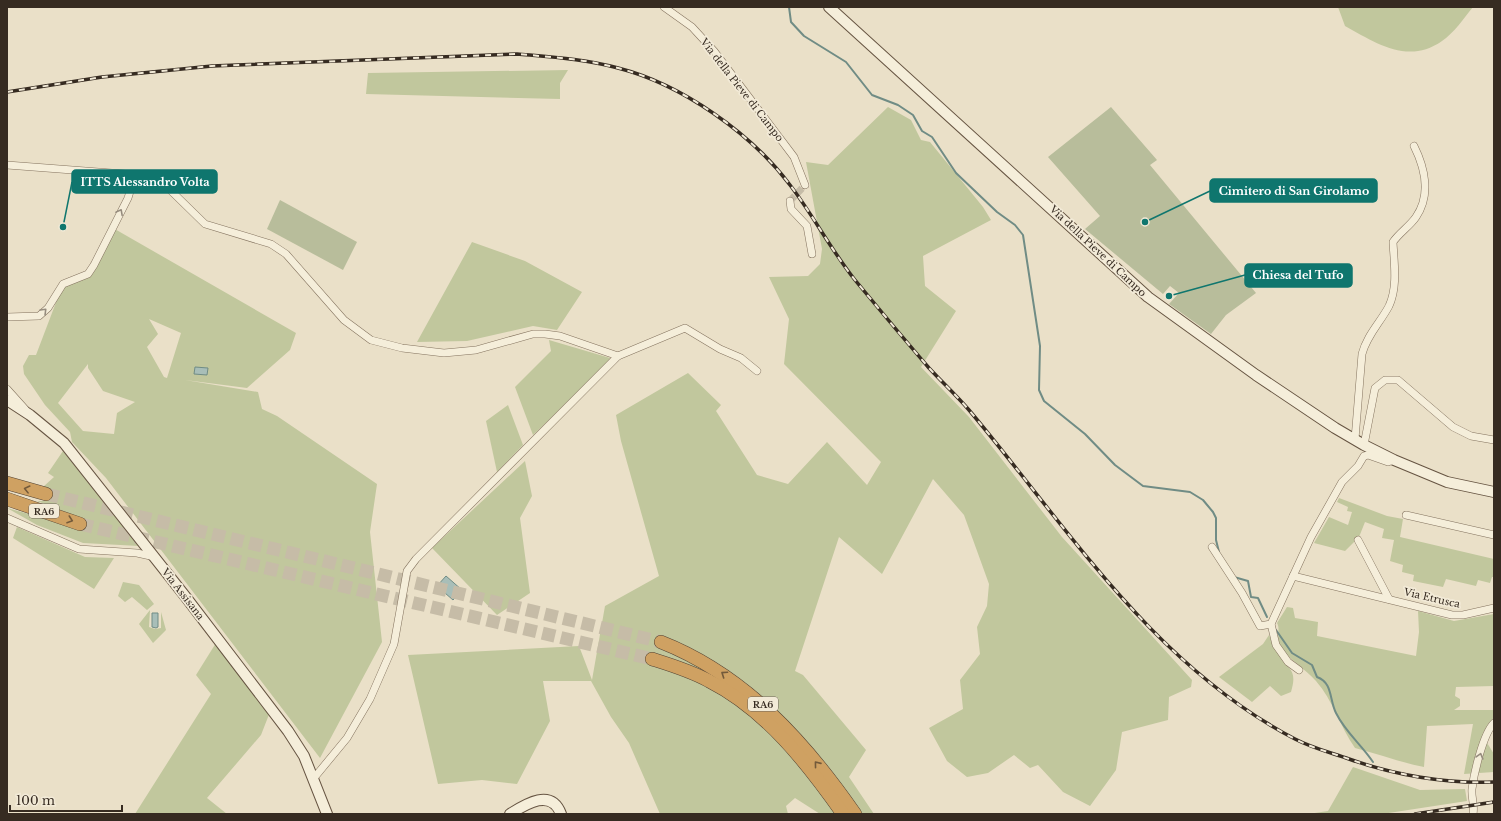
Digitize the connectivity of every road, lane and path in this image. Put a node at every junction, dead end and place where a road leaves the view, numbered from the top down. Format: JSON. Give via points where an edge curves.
{"nodes":[{"id":1,"x":664,"y":7,"type":"edge"},
{"id":2,"x":829,"y":7,"type":"edge"},
{"id":3,"x":1414,"y":146,"type":"dead end"},
{"id":4,"x":7,"y":165,"type":"edge"},
{"id":5,"x":135,"y":175,"type":"junction"},
{"id":6,"x":805,"y":185,"type":"dead end"},
{"id":7,"x":790,"y":201,"type":"dead end"},
{"id":8,"x":812,"y":254,"type":"dead end"},
{"id":9,"x":7,"y":317,"type":"edge"},
{"id":10,"x":618,"y":356,"type":"junction"},
{"id":11,"x":757,"y":371,"type":"dead end"},
{"id":12,"x":7,"y":389,"type":"edge"},
{"id":13,"x":7,"y":400,"type":"edge"},
{"id":14,"x":30,"y":415,"type":"junction"},
{"id":15,"x":1355,"y":439,"type":"junction"},
{"id":16,"x":1494,"y":440,"type":"edge"},
{"id":17,"x":1364,"y":445,"type":"junction"},
{"id":18,"x":1394,"y":460,"type":"junction"},
{"id":19,"x":7,"y":483,"type":"edge"},
{"id":20,"x":1494,"y":492,"type":"edge"},
{"id":21,"x":46,"y":494,"type":"tunnel mouth"},
{"id":22,"x":7,"y":499,"type":"edge"},
{"id":23,"x":1406,"y":515,"type":"dead end"},
{"id":24,"x":7,"y":519,"type":"edge"},
{"id":25,"x":80,"y":524,"type":"tunnel mouth"},
{"id":26,"x":1494,"y":535,"type":"edge"},
{"id":27,"x":1358,"y":540,"type":"dead end"},
{"id":28,"x":1212,"y":547,"type":"dead end"},
{"id":29,"x":155,"y":558,"type":"junction"},
{"id":30,"x":1293,"y":576,"type":"junction"},
{"id":31,"x":1389,"y":599,"type":"junction"},
{"id":32,"x":1494,"y":608,"type":"edge"},
{"id":33,"x":1271,"y":624,"type":"junction"},
{"id":34,"x":661,"y":642,"type":"tunnel mouth"},
{"id":35,"x":652,"y":659,"type":"tunnel mouth"},
{"id":36,"x":1299,"y":670,"type":"dead end"},
{"id":37,"x":1494,"y":723,"type":"edge"},
{"id":38,"x":314,"y":778,"type":"junction"},
{"id":39,"x":837,"y":797,"type":"junction"},
{"id":40,"x":327,"y":814,"type":"edge"},
{"id":41,"x":510,"y":814,"type":"edge"},
{"id":42,"x":561,"y":814,"type":"edge"},
{"id":43,"x":843,"y":814,"type":"edge"},
{"id":44,"x":855,"y":814,"type":"edge"},
{"id":45,"x":1473,"y":814,"type":"edge"}],
"edges":[{"from":1,"to":6,"type":"street","name":"Via della Pieve di Campo","via":[[692,28],[714,50],[794,157]]},
{"from":2,"to":15,"type":"street","name":"Via della Pieve di Campo","via":[[1148,297],[1256,376]]},
{"from":3,"to":15,"type":"street","via":[[1422,162],[1426,181],[1422,203],[1416,217],[1393,242],[1392,297],[1366,341],[1362,354]]},
{"from":4,"to":5,"type":"street"},
{"from":9,"to":5,"type":"street","one_way":true,"via":[[39,316],[48,308],[63,284],[88,274],[128,198]]},
{"from":5,"to":10,"type":"street","via":[[151,176],[162,182],[205,224],[271,244],[286,254],[344,320],[371,340],[402,348],[444,352],[476,350],[533,334],[545,334],[560,336]]},
{"from":7,"to":8,"type":"street","via":[[791,209],[807,226]]},
{"from":10,"to":11,"type":"street","via":[[685,328],[715,347],[741,358]]},
{"from":10,"to":38,"type":"street","via":[[407,571],[394,644],[370,699],[347,738]]},
{"from":12,"to":14,"type":"street"},
{"from":13,"to":14,"type":"street","name":"Via Assisana"},
{"from":14,"to":29,"type":"street","name":"Via Assisana","via":[[64,443]]},
{"from":15,"to":17,"type":"street","name":"Via della Pieve di Campo"},
{"from":16,"to":17,"type":"street","via":[[1471,436],[1453,427],[1398,380],[1385,380],[1375,388]]},
{"from":17,"to":18,"type":"street","name":"Via della Pieve di Campo"},
{"from":18,"to":20,"type":"street","name":"Via della Pieve di Campo","via":[[1447,482]]},
{"from":18,"to":30,"type":"street","name":"Via della Pieve di Campo","via":[[1388,462],[1364,456],[1342,482]]},
{"from":21,"to":19,"type":"highway","number":"RA6","one_way":true},
{"from":22,"to":25,"type":"highway","number":"RA6","one_way":true},
{"from":23,"to":26,"type":"street"},
{"from":24,"to":29,"type":"street","via":[[79,549],[137,553]]},
{"from":27,"to":31,"type":"street","name":"Via Etrusca"},
{"from":28,"to":33,"type":"street","via":[[1260,626]]},
{"from":29,"to":38,"type":"street","name":"Via Assisana","via":[[288,731]]},
{"from":30,"to":31,"type":"street","name":"Via Etrusca"},
{"from":30,"to":33,"type":"street","name":"Via della Pieve di Campo"},
{"from":31,"to":32,"type":"street","name":"Via Etrusca","via":[[1452,615]]},
{"from":33,"to":36,"type":"street","via":[[1276,645],[1288,662]]},
{"from":39,"to":34,"type":"highway","number":"RA6","one_way":true,"via":[[784,726],[752,695],[715,668]]},
{"from":35,"to":39,"type":"highway","number":"RA6","via":[[710,681],[767,721]]},
{"from":45,"to":37,"type":"street","one_way":true,"via":[[1472,790],[1485,740]]},
{"from":38,"to":40,"type":"street","name":"Via Assisana"},
{"from":39,"to":43,"type":"highway","number":"RA6"},
{"from":39,"to":44,"type":"highway","number":"RA6"},
{"from":41,"to":42,"type":"street","via":[[538,799],[558,807]]}]}
